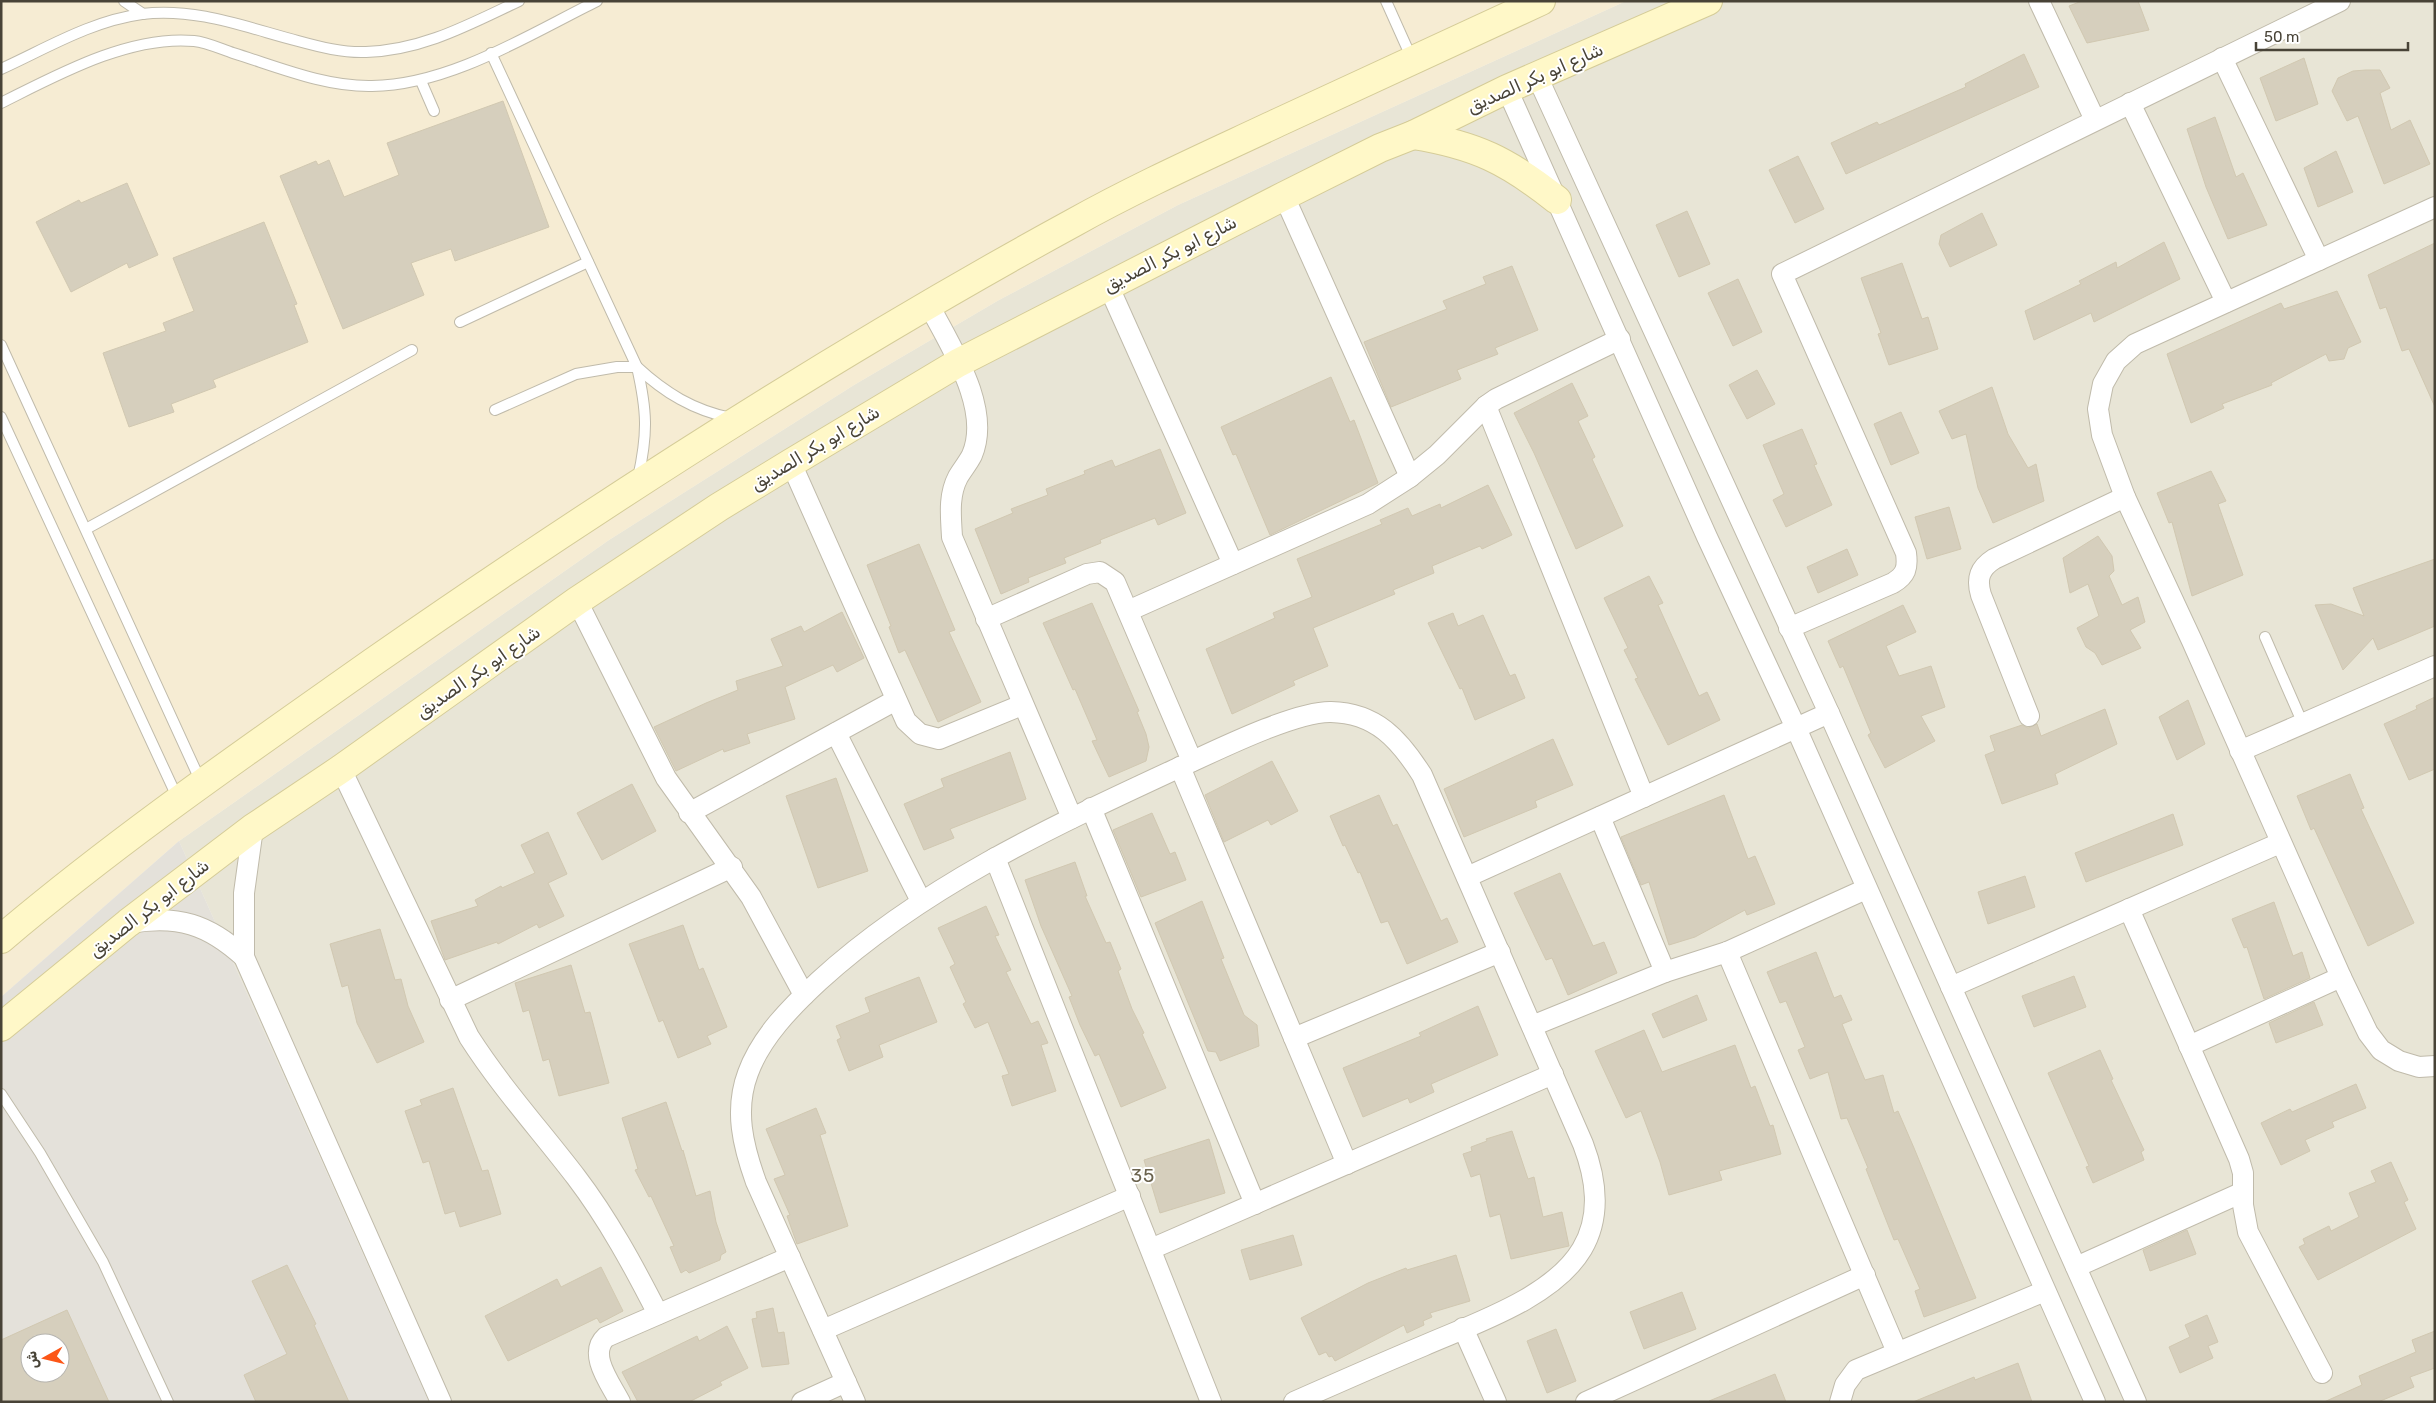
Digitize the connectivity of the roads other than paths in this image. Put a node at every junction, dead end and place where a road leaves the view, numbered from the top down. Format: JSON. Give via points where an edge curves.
{"nodes":[{"id":1,"x":124,"y":1,"type":"edge"},
{"id":2,"x":519,"y":1,"type":"edge"},
{"id":3,"x":596,"y":1,"type":"edge"},
{"id":4,"x":1386,"y":1,"type":"edge"},
{"id":5,"x":1542,"y":1,"type":"edge"},
{"id":6,"x":1708,"y":1,"type":"edge"},
{"id":7,"x":2039,"y":1,"type":"edge"},
{"id":8,"x":2340,"y":1,"type":"edge"},
{"id":9,"x":143,"y":14,"type":"junction"},
{"id":10,"x":492,"y":53,"type":"junction"},
{"id":11,"x":2222,"y":58,"type":"junction"},
{"id":12,"x":1412,"y":60,"type":"junction"},
{"id":13,"x":1,"y":69,"type":"edge"},
{"id":14,"x":1537,"y":76,"type":"junction"},
{"id":15,"x":421,"y":81,"type":"junction"},
{"id":16,"x":1507,"y":89,"type":"junction"},
{"id":17,"x":1,"y":103,"type":"edge"},
{"id":18,"x":2130,"y":103,"type":"junction"},
{"id":19,"x":434,"y":111,"type":"dead end"},
{"id":20,"x":2095,"y":120,"type":"junction"},
{"id":21,"x":1559,"y":123,"type":"junction"},
{"id":22,"x":1413,"y":135,"type":"junction"},
{"id":23,"x":1529,"y":137,"type":"junction"},
{"id":24,"x":1284,"y":196,"type":"junction"},
{"id":25,"x":1558,"y":200,"type":"junction"},
{"id":26,"x":2435,"y":207,"type":"edge"},
{"id":27,"x":2319,"y":260,"type":"junction"},
{"id":28,"x":588,"y":262,"type":"junction"},
{"id":29,"x":1108,"y":285,"type":"junction"},
{"id":30,"x":2226,"y":302,"type":"junction"},
{"id":31,"x":929,"y":305,"type":"junction"},
{"id":32,"x":460,"y":322,"type":"dead end"},
{"id":33,"x":1620,"y":339,"type":"junction"},
{"id":34,"x":1,"y":345,"type":"edge"},
{"id":35,"x":412,"y":350,"type":"dead end"},
{"id":36,"x":958,"y":363,"type":"junction"},
{"id":37,"x":637,"y":367,"type":"junction"},
{"id":38,"x":1486,"y":406,"type":"junction"},
{"id":39,"x":495,"y":410,"type":"dead end"},
{"id":40,"x":1,"y":417,"type":"edge"},
{"id":41,"x":738,"y":419,"type":"junction"},
{"id":42,"x":790,"y":462,"type":"junction"},
{"id":43,"x":1410,"y":477,"type":"junction"},
{"id":44,"x":637,"y":483,"type":"junction"},
{"id":45,"x":2125,"y":497,"type":"junction"},
{"id":46,"x":86,"y":529,"type":"junction"},
{"id":47,"x":1233,"y":564,"type":"junction"},
{"id":48,"x":577,"y":602,"type":"junction"},
{"id":49,"x":1128,"y":611,"type":"junction"},
{"id":50,"x":986,"y":619,"type":"junction"},
{"id":51,"x":1789,"y":628,"type":"junction"},
{"id":52,"x":2265,"y":637,"type":"dead end"},
{"id":53,"x":2435,"y":666,"type":"edge"},
{"id":54,"x":896,"y":700,"type":"junction"},
{"id":55,"x":1022,"y":704,"type":"junction"},
{"id":56,"x":1828,"y":713,"type":"junction"},
{"id":57,"x":2029,"y":716,"type":"dead end"},
{"id":58,"x":2302,"y":724,"type":"junction"},
{"id":59,"x":1796,"y":728,"type":"junction"},
{"id":60,"x":836,"y":733,"type":"junction"},
{"id":61,"x":2240,"y":751,"type":"junction"},
{"id":62,"x":1186,"y":764,"type":"junction"},
{"id":63,"x":341,"y":769,"type":"junction"},
{"id":64,"x":201,"y":783,"type":"junction"},
{"id":65,"x":1644,"y":797,"type":"junction"},
{"id":66,"x":178,"y":799,"type":"junction"},
{"id":67,"x":1091,"y":808,"type":"junction"},
{"id":68,"x":690,"y":813,"type":"junction"},
{"id":69,"x":1600,"y":816,"type":"junction"},
{"id":70,"x":1072,"y":818,"type":"junction"},
{"id":71,"x":253,"y":828,"type":"junction"},
{"id":72,"x":2280,"y":842,"type":"junction"},
{"id":73,"x":995,"y":858,"type":"junction"},
{"id":74,"x":732,"y":867,"type":"junction"},
{"id":75,"x":1467,"y":877,"type":"junction"},
{"id":76,"x":1866,"y":889,"type":"junction"},
{"id":77,"x":921,"y":901,"type":"junction"},
{"id":78,"x":2129,"y":909,"type":"junction"},
{"id":79,"x":128,"y":923,"type":"junction"},
{"id":80,"x":1,"y":939,"type":"edge"},
{"id":81,"x":1500,"y":952,"type":"junction"},
{"id":82,"x":1728,"y":952,"type":"junction"},
{"id":83,"x":244,"y":957,"type":"junction"},
{"id":84,"x":1664,"y":972,"type":"junction"},
{"id":85,"x":2340,"y":977,"type":"junction"},
{"id":86,"x":1952,"y":987,"type":"junction"},
{"id":87,"x":804,"y":995,"type":"junction"},
{"id":88,"x":450,"y":1000,"type":"junction"},
{"id":89,"x":1,"y":1026,"type":"edge"},
{"id":90,"x":1532,"y":1026,"type":"junction"},
{"id":91,"x":1294,"y":1038,"type":"junction"},
{"id":92,"x":2189,"y":1046,"type":"junction"},
{"id":93,"x":2435,"y":1066,"type":"edge"},
{"id":94,"x":1553,"y":1074,"type":"junction"},
{"id":95,"x":1,"y":1094,"type":"edge"},
{"id":96,"x":1347,"y":1164,"type":"junction"},
{"id":97,"x":2243,"y":1192,"type":"junction"},
{"id":98,"x":1130,"y":1196,"type":"junction"},
{"id":99,"x":1255,"y":1204,"type":"junction"},
{"id":100,"x":1151,"y":1249,"type":"junction"},
{"id":101,"x":790,"y":1257,"type":"junction"},
{"id":102,"x":2076,"y":1267,"type":"junction"},
{"id":103,"x":1865,"y":1275,"type":"junction"},
{"id":104,"x":2045,"y":1290,"type":"junction"},
{"id":105,"x":658,"y":1314,"type":"junction"},
{"id":106,"x":1463,"y":1328,"type":"junction"},
{"id":107,"x":823,"y":1330,"type":"junction"},
{"id":108,"x":1896,"y":1352,"type":"junction"},
{"id":109,"x":2322,"y":1373,"type":"dead end"},
{"id":110,"x":846,"y":1382,"type":"junction"},
{"id":111,"x":2089,"y":1400,"type":"edge"},
{"id":112,"x":168,"y":1402,"type":"edge"},
{"id":113,"x":441,"y":1402,"type":"edge"},
{"id":114,"x":620,"y":1402,"type":"edge"},
{"id":115,"x":802,"y":1402,"type":"edge"},
{"id":116,"x":855,"y":1402,"type":"edge"},
{"id":117,"x":1211,"y":1402,"type":"edge"},
{"id":118,"x":1294,"y":1402,"type":"edge"},
{"id":119,"x":1496,"y":1402,"type":"edge"},
{"id":120,"x":1586,"y":1402,"type":"edge"},
{"id":121,"x":1840,"y":1402,"type":"edge"},
{"id":122,"x":2136,"y":1402,"type":"edge"}],
"edges":[{"from":1,"to":9,"type":"lane"},
{"from":2,"to":9,"type":"lane","via":[[436,40],[400,49],[364,52],[327,49],[198,15]]},
{"from":3,"to":10,"type":"lane"},
{"from":4,"to":12,"type":"lane"},
{"from":5,"to":12,"type":"main road"},
{"from":6,"to":14,"type":"main road","name":"شارع ابو بكر الصديق"},
{"from":7,"to":20,"type":"street"},
{"from":8,"to":11,"type":"street"},
{"from":9,"to":13,"type":"lane","via":[[95,25]]},
{"from":10,"to":15,"type":"lane","via":[[453,72]]},
{"from":10,"to":28,"type":"lane"},
{"from":11,"to":18,"type":"street"},
{"from":11,"to":27,"type":"street"},
{"from":12,"to":31,"type":"main road","via":[[1227,146],[1075,222]]},
{"from":14,"to":16,"type":"main road","name":"شارع ابو بكر الصديق"},
{"from":14,"to":21,"type":"street"},
{"from":15,"to":17,"type":"lane","via":[[372,86],[323,81],[194,41],[149,44],[106,54]]},
{"from":15,"to":19,"type":"lane"},
{"from":16,"to":22,"type":"main road","name":"شارع ابو بكر الصديق"},
{"from":16,"to":23,"type":"street"},
{"from":18,"to":20,"type":"street"},
{"from":18,"to":30,"type":"street"},
{"from":20,"to":51,"type":"street","via":[[1782,274],[1906,553],[1908,565],[1903,576],[1893,583]]},
{"from":21,"to":23,"type":"street"},
{"from":21,"to":51,"type":"street"},
{"from":22,"to":24,"type":"main road","name":"شارع ابو بكر الصديق"},
{"from":22,"to":25,"type":"main road","via":[[1476,149],[1505,162]]},
{"from":23,"to":25,"type":"street"},
{"from":24,"to":29,"type":"main road","name":"شارع ابو بكر الصديق"},
{"from":24,"to":43,"type":"street"},
{"from":25,"to":33,"type":"street"},
{"from":26,"to":27,"type":"street"},
{"from":27,"to":30,"type":"street"},
{"from":28,"to":32,"type":"lane"},
{"from":28,"to":37,"type":"lane"},
{"from":29,"to":36,"type":"main road","name":"شارع ابو بكر الصديق"},
{"from":29,"to":47,"type":"street"},
{"from":30,"to":45,"type":"street","via":[[2135,344],[2116,361],[2103,384],[2098,410],[2102,435]]},
{"from":31,"to":36,"type":"street"},
{"from":31,"to":41,"type":"main road"},
{"from":33,"to":38,"type":"street"},
{"from":33,"to":59,"type":"street"},
{"from":34,"to":46,"type":"lane"},
{"from":35,"to":46,"type":"lane"},
{"from":36,"to":42,"type":"main road","name":"شارع ابو بكر الصديق"},
{"from":36,"to":50,"type":"street","via":[[972,391],[977,422],[972,454],[957,479],[950,508],[952,537]]},
{"from":37,"to":39,"type":"lane","via":[[576,374]]},
{"from":37,"to":41,"type":"lane","via":[[658,387],[683,402],[710,413]]},
{"from":37,"to":44,"type":"lane","via":[[645,405],[645,445]]},
{"from":38,"to":43,"type":"street","via":[[1437,456]]},
{"from":38,"to":65,"type":"street"},
{"from":40,"to":66,"type":"lane"},
{"from":41,"to":44,"type":"main road"},
{"from":42,"to":48,"type":"main road","name":"شارع ابو بكر الصديق"},
{"from":42,"to":54,"type":"street"},
{"from":43,"to":47,"type":"street","via":[[1368,504]]},
{"from":44,"to":64,"type":"main road","via":[[489,581]]},
{"from":45,"to":57,"type":"street","via":[[1994,559],[1979,574],[1981,595]]},
{"from":45,"to":61,"type":"street"},
{"from":46,"to":64,"type":"lane"},
{"from":47,"to":49,"type":"street"},
{"from":48,"to":63,"type":"main road","name":"شارع ابو بكر الصديق"},
{"from":48,"to":68,"type":"street","via":[[666,778]]},
{"from":49,"to":50,"type":"street","via":[[1114,582],[1100,572],[1087,574]]},
{"from":49,"to":62,"type":"street"},
{"from":50,"to":55,"type":"street"},
{"from":51,"to":56,"type":"street"},
{"from":52,"to":58,"type":"lane"},
{"from":53,"to":58,"type":"street"},
{"from":54,"to":55,"type":"street","via":[[913,728],[920,734],[939,738]]},
{"from":54,"to":60,"type":"street"},
{"from":55,"to":70,"type":"street"},
{"from":56,"to":59,"type":"street"},
{"from":56,"to":86,"type":"street"},
{"from":58,"to":61,"type":"street"},
{"from":59,"to":65,"type":"street"},
{"from":59,"to":76,"type":"street"},
{"from":60,"to":68,"type":"street"},
{"from":60,"to":77,"type":"street"},
{"from":61,"to":72,"type":"street"},
{"from":62,"to":67,"type":"street"},
{"from":62,"to":75,"type":"street","via":[[1306,714],[1353,714],[1377,725],[1404,746],[1422,774]]},
{"from":62,"to":91,"type":"street"},
{"from":63,"to":71,"type":"main road","name":"شارع ابو بكر الصديق"},
{"from":63,"to":88,"type":"street"},
{"from":64,"to":66,"type":"main road"},
{"from":65,"to":69,"type":"street"},
{"from":66,"to":80,"type":"main road"},
{"from":67,"to":70,"type":"street"},
{"from":67,"to":99,"type":"street"},
{"from":68,"to":74,"type":"street"},
{"from":69,"to":75,"type":"street"},
{"from":69,"to":84,"type":"street"},
{"from":70,"to":73,"type":"street"},
{"from":71,"to":79,"type":"main road","name":"شارع ابو بكر الصديق"},
{"from":71,"to":83,"type":"street","via":[[244,893]]},
{"from":72,"to":78,"type":"street"},
{"from":72,"to":85,"type":"street"},
{"from":73,"to":77,"type":"street"},
{"from":73,"to":98,"type":"street"},
{"from":74,"to":87,"type":"street"},
{"from":74,"to":88,"type":"street"},
{"from":75,"to":81,"type":"street"},
{"from":76,"to":82,"type":"street"},
{"from":76,"to":104,"type":"street"},
{"from":77,"to":87,"type":"street","via":[[855,948]]},
{"from":78,"to":86,"type":"street"},
{"from":78,"to":92,"type":"street"},
{"from":79,"to":83,"type":"street","via":[[153,919],[203,927]]},
{"from":79,"to":89,"type":"main road","name":"شارع ابو بكر الصديق"},
{"from":81,"to":90,"type":"street"},
{"from":81,"to":91,"type":"street"},
{"from":82,"to":84,"type":"street"},
{"from":82,"to":103,"type":"street"},
{"from":83,"to":113,"type":"street"},
{"from":84,"to":90,"type":"street"},
{"from":85,"to":92,"type":"street"},
{"from":85,"to":93,"type":"street","via":[[2368,1033],[2381,1050],[2399,1061],[2419,1067]]},
{"from":86,"to":102,"type":"street"},
{"from":87,"to":101,"type":"street","via":[[759,1050],[741,1098],[740,1124],[745,1153]]},
{"from":88,"to":105,"type":"street","via":[[491,1072],[577,1178],[607,1222]]},
{"from":90,"to":94,"type":"street"},
{"from":91,"to":96,"type":"street"},
{"from":92,"to":97,"type":"street","via":[[2239,1159]]},
{"from":94,"to":96,"type":"street"},
{"from":94,"to":106,"type":"street","via":[[1593,1170],[1596,1197],[1592,1225],[1582,1249],[1567,1270],[1520,1301]]},
{"from":95,"to":112,"type":"lane","via":[[40,1153],[103,1262]]},
{"from":96,"to":99,"type":"street"},
{"from":97,"to":102,"type":"street"},
{"from":97,"to":109,"type":"street","via":[[2245,1218],[2254,1244]]},
{"from":98,"to":100,"type":"street"},
{"from":98,"to":107,"type":"street"},
{"from":99,"to":100,"type":"street"},
{"from":100,"to":117,"type":"street"},
{"from":101,"to":105,"type":"street"},
{"from":101,"to":107,"type":"street"},
{"from":102,"to":122,"type":"street"},
{"from":103,"to":108,"type":"street"},
{"from":103,"to":120,"type":"street"},
{"from":104,"to":108,"type":"street"},
{"from":104,"to":111,"type":"street"},
{"from":105,"to":114,"type":"street","via":[[606,1337],[599,1346],[599,1357]]},
{"from":106,"to":118,"type":"street"},
{"from":106,"to":119,"type":"street"},
{"from":107,"to":110,"type":"street"},
{"from":108,"to":121,"type":"street","via":[[1856,1370],[1845,1385]]},
{"from":110,"to":115,"type":"street"},
{"from":110,"to":116,"type":"street"}]}
